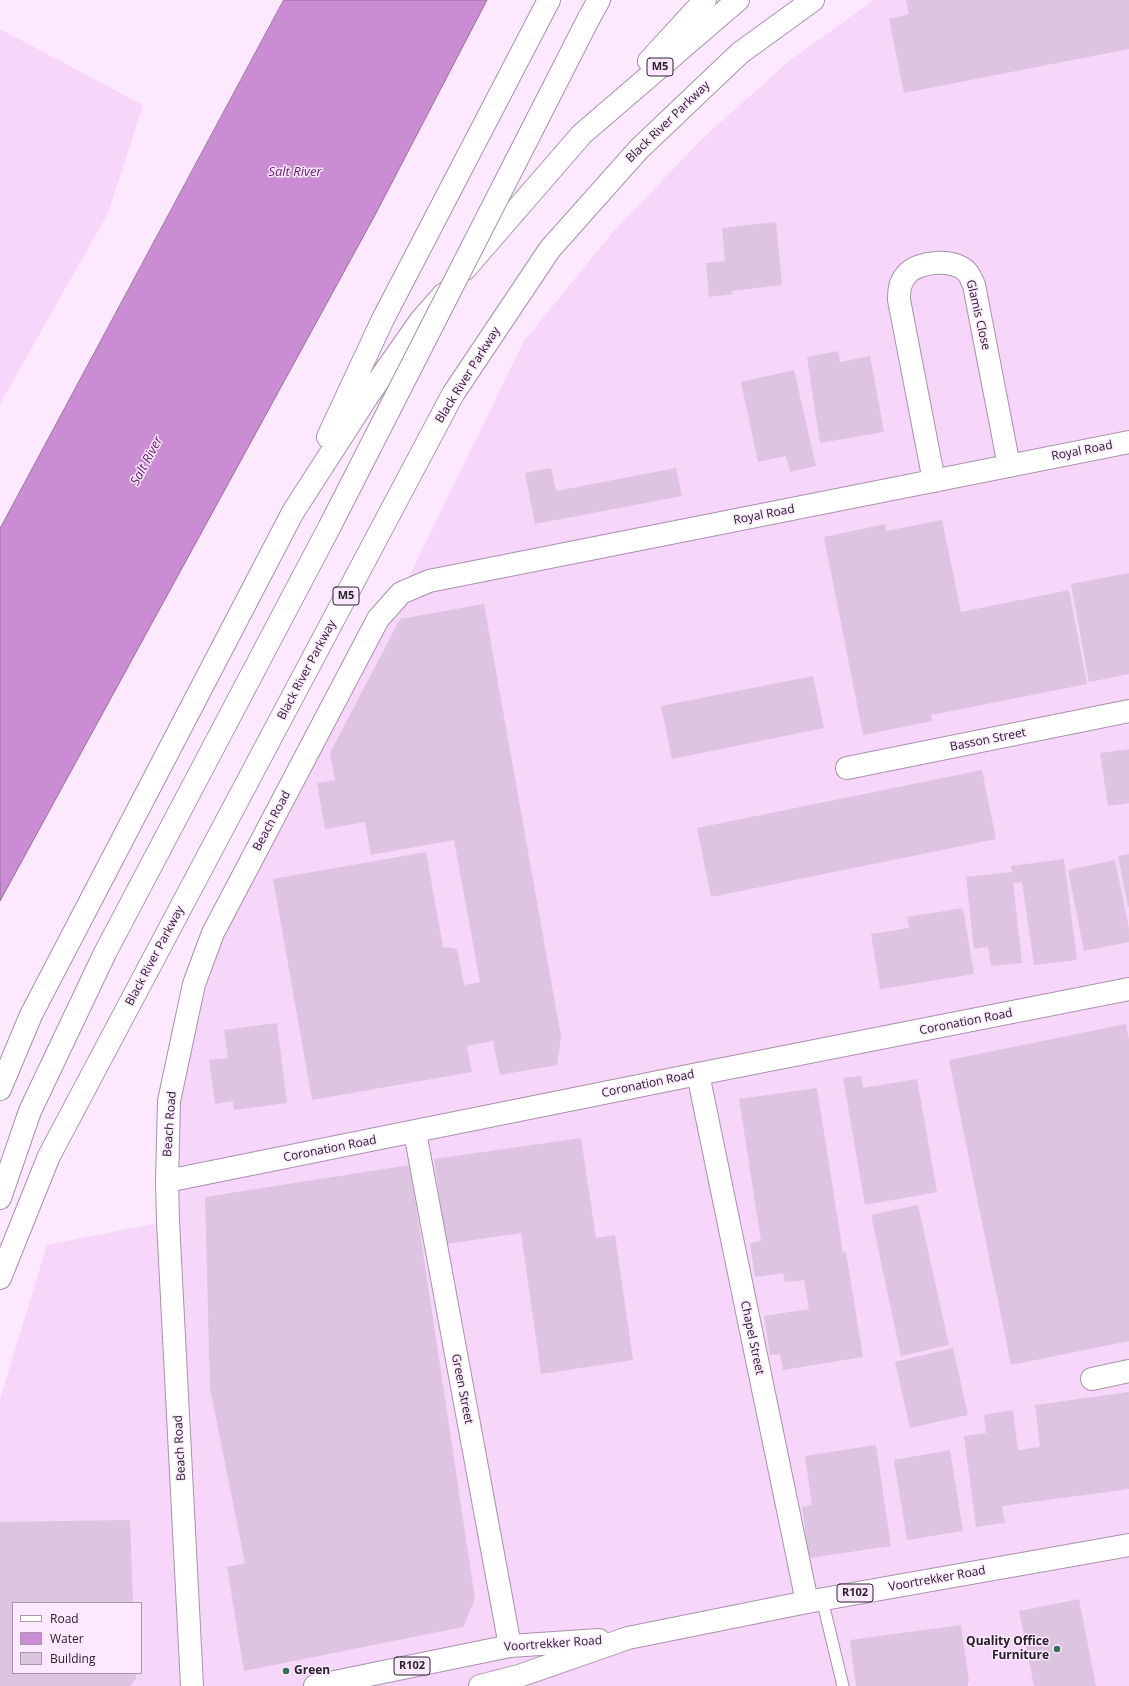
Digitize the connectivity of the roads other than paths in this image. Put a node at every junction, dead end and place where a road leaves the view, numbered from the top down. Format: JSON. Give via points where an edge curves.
{"nodes":[{"id":1,"x":549,"y":0,"type":"edge"},
{"id":2,"x":599,"y":0,"type":"edge"},
{"id":3,"x":705,"y":0,"type":"edge"},
{"id":4,"x":738,"y":0,"type":"edge"},
{"id":5,"x":813,"y":0,"type":"edge"},
{"id":6,"x":582,"y":134,"type":"junction"},
{"id":7,"x":1129,"y":442,"type":"edge"},
{"id":8,"x":1009,"y":466,"type":"junction"},
{"id":9,"x":934,"y":481,"type":"junction"},
{"id":10,"x":293,"y":512,"type":"junction"},
{"id":11,"x":401,"y":593,"type":"joint"},
{"id":12,"x":1129,"y":712,"type":"edge"},
{"id":13,"x":847,"y":768,"type":"dead end"},
{"id":14,"x":1129,"y":989,"type":"edge"},
{"id":15,"x":698,"y":1074,"type":"junction"},
{"id":16,"x":0,"y":1089,"type":"edge"},
{"id":17,"x":415,"y":1132,"type":"junction"},
{"id":18,"x":167,"y":1181,"type":"junction"},
{"id":19,"x":0,"y":1198,"type":"edge"},
{"id":20,"x":0,"y":1278,"type":"edge"},
{"id":21,"x":1129,"y":1372,"type":"edge"},
{"id":22,"x":1092,"y":1379,"type":"dead end"},
{"id":23,"x":1129,"y":1545,"type":"edge"},
{"id":24,"x":815,"y":1600,"type":"junction"},
{"id":25,"x":628,"y":1638,"type":"junction"},
{"id":26,"x":510,"y":1646,"type":"junction"},
{"id":27,"x":192,"y":1686,"type":"edge"},
{"id":28,"x":315,"y":1686,"type":"edge"},
{"id":29,"x":480,"y":1686,"type":"edge"},
{"id":30,"x":843,"y":1686,"type":"edge"}],
"edges":[{"from":1,"to":10,"type":"main road","via":[[383,319]]},
{"from":2,"to":19,"type":"main road","bridge":true,"via":[[330,526],[105,953],[30,1111]]},
{"from":3,"to":6,"type":"main road"},
{"from":4,"to":6,"type":"main road","number":"M5"},
{"from":5,"to":20,"type":"main road","name":"Black River Parkway","number":"M5","via":[[740,53],[639,149],[550,249],[453,394],[49,1156]]},
{"from":6,"to":10,"type":"main road","number":"M5","via":[[422,320]]},
{"from":7,"to":8,"type":"main road","name":"Royal Road"},
{"from":8,"to":9,"type":"main road","name":"Royal Road"},
{"from":8,"to":9,"type":"main road","name":"Glamis Close","via":[[974,286],[967,272],[954,263],[940,262],[922,266],[908,273],[900,285],[899,300]]},
{"from":9,"to":11,"type":"main road","name":"Royal Road","via":[[429,581]]},
{"from":10,"to":16,"type":"main road","number":"M5","via":[[31,1014]]},
{"from":11,"to":18,"type":"main road","name":"Beach Road","via":[[378,619],[213,933],[194,984],[169,1101]]},
{"from":12,"to":13,"type":"main road","name":"Basson Street"},
{"from":14,"to":15,"type":"main road","name":"Coronation Road"},
{"from":15,"to":17,"type":"main road","name":"Coronation Road"},
{"from":15,"to":24,"type":"main road","name":"Chapel Street"},
{"from":17,"to":18,"type":"main road","name":"Coronation Road"},
{"from":17,"to":26,"type":"main road","name":"Green Street"},
{"from":18,"to":27,"type":"main road","name":"Beach Road"},
{"from":21,"to":22,"type":"main road"},
{"from":23,"to":24,"type":"main road","name":"Voortrekker Road","number":"R102"},
{"from":24,"to":25,"type":"main road","name":"Voortrekker Road","number":"R102"},
{"from":24,"to":30,"type":"lane"},
{"from":25,"to":26,"type":"main road","name":"Voortrekker Road","number":"R102"},
{"from":25,"to":29,"type":"main road","name":"Voortrekker Road","number":"R102","via":[[519,1676]]},
{"from":26,"to":28,"type":"main road","name":"Voortrekker Road","number":"R102"}]}
